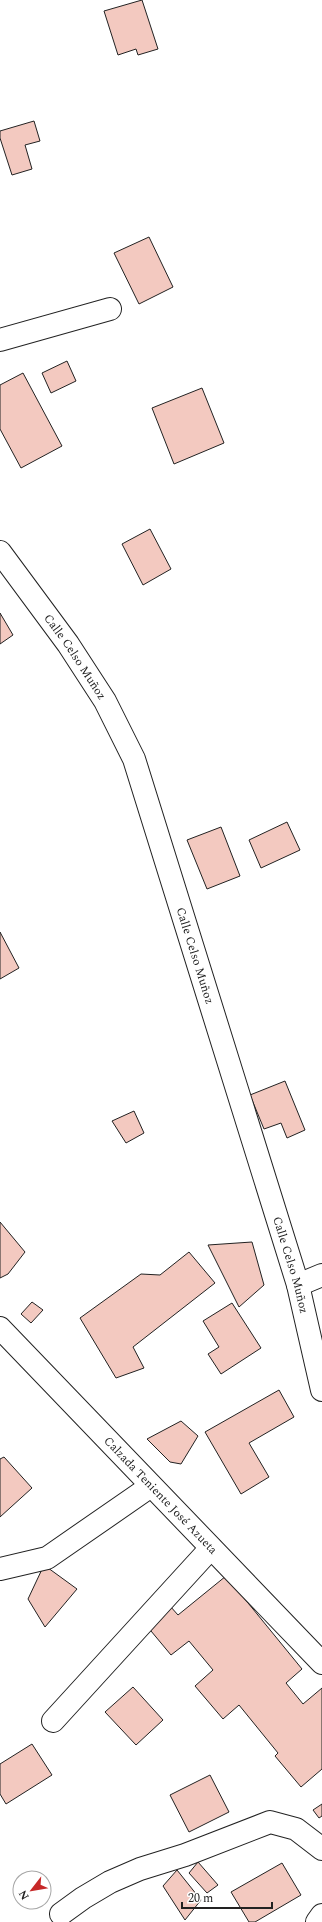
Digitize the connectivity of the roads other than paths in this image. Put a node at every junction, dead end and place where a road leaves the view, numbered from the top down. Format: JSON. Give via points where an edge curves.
{"nodes":[{"id":1,"x":110,"y":309,"type":"dead end"},
{"id":2,"x":0,"y":340,"type":"edge"},
{"id":3,"x":0,"y":552,"type":"edge"},
{"id":4,"x":322,"y":1275,"type":"edge"},
{"id":5,"x":298,"y":1286,"type":"junction"},
{"id":6,"x":0,"y":1328,"type":"edge"},
{"id":7,"x":322,"y":1390,"type":"edge"},
{"id":8,"x":151,"y":1486,"type":"junction"},
{"id":9,"x":211,"y":1548,"type":"junction"},
{"id":10,"x":0,"y":1569,"type":"edge"},
{"id":11,"x":322,"y":1663,"type":"edge"},
{"id":12,"x":53,"y":1721,"type":"dead end"},
{"id":13,"x":322,"y":1848,"type":"edge"},
{"id":14,"x":61,"y":1914,"type":"dead end"},
{"id":15,"x":322,"y":1915,"type":"edge"},
{"id":16,"x":317,"y":1922,"type":"edge"}],
"edges":[{"from":1,"to":2,"type":"street"},
{"from":3,"to":5,"type":"street","name":"Calle Celso Muñoz","via":[[72,650],[105,701],[134,759]]},
{"from":4,"to":5,"type":"street"},
{"from":5,"to":7,"type":"street","name":"Calle Celso Muñoz"},
{"from":6,"to":8,"type":"street","name":"Calzada Teniente José Azueta"},
{"from":8,"to":9,"type":"street","name":"Calzada Teniente José Azueta"},
{"from":8,"to":10,"type":"street","via":[[47,1558]]},
{"from":9,"to":11,"type":"street","name":"Calzada Teniente José Azueta"},
{"from":9,"to":12,"type":"street"},
{"from":13,"to":14,"type":"street","via":[[296,1830],[270,1822],[110,1882]]},
{"from":15,"to":16,"type":"street"}]}
